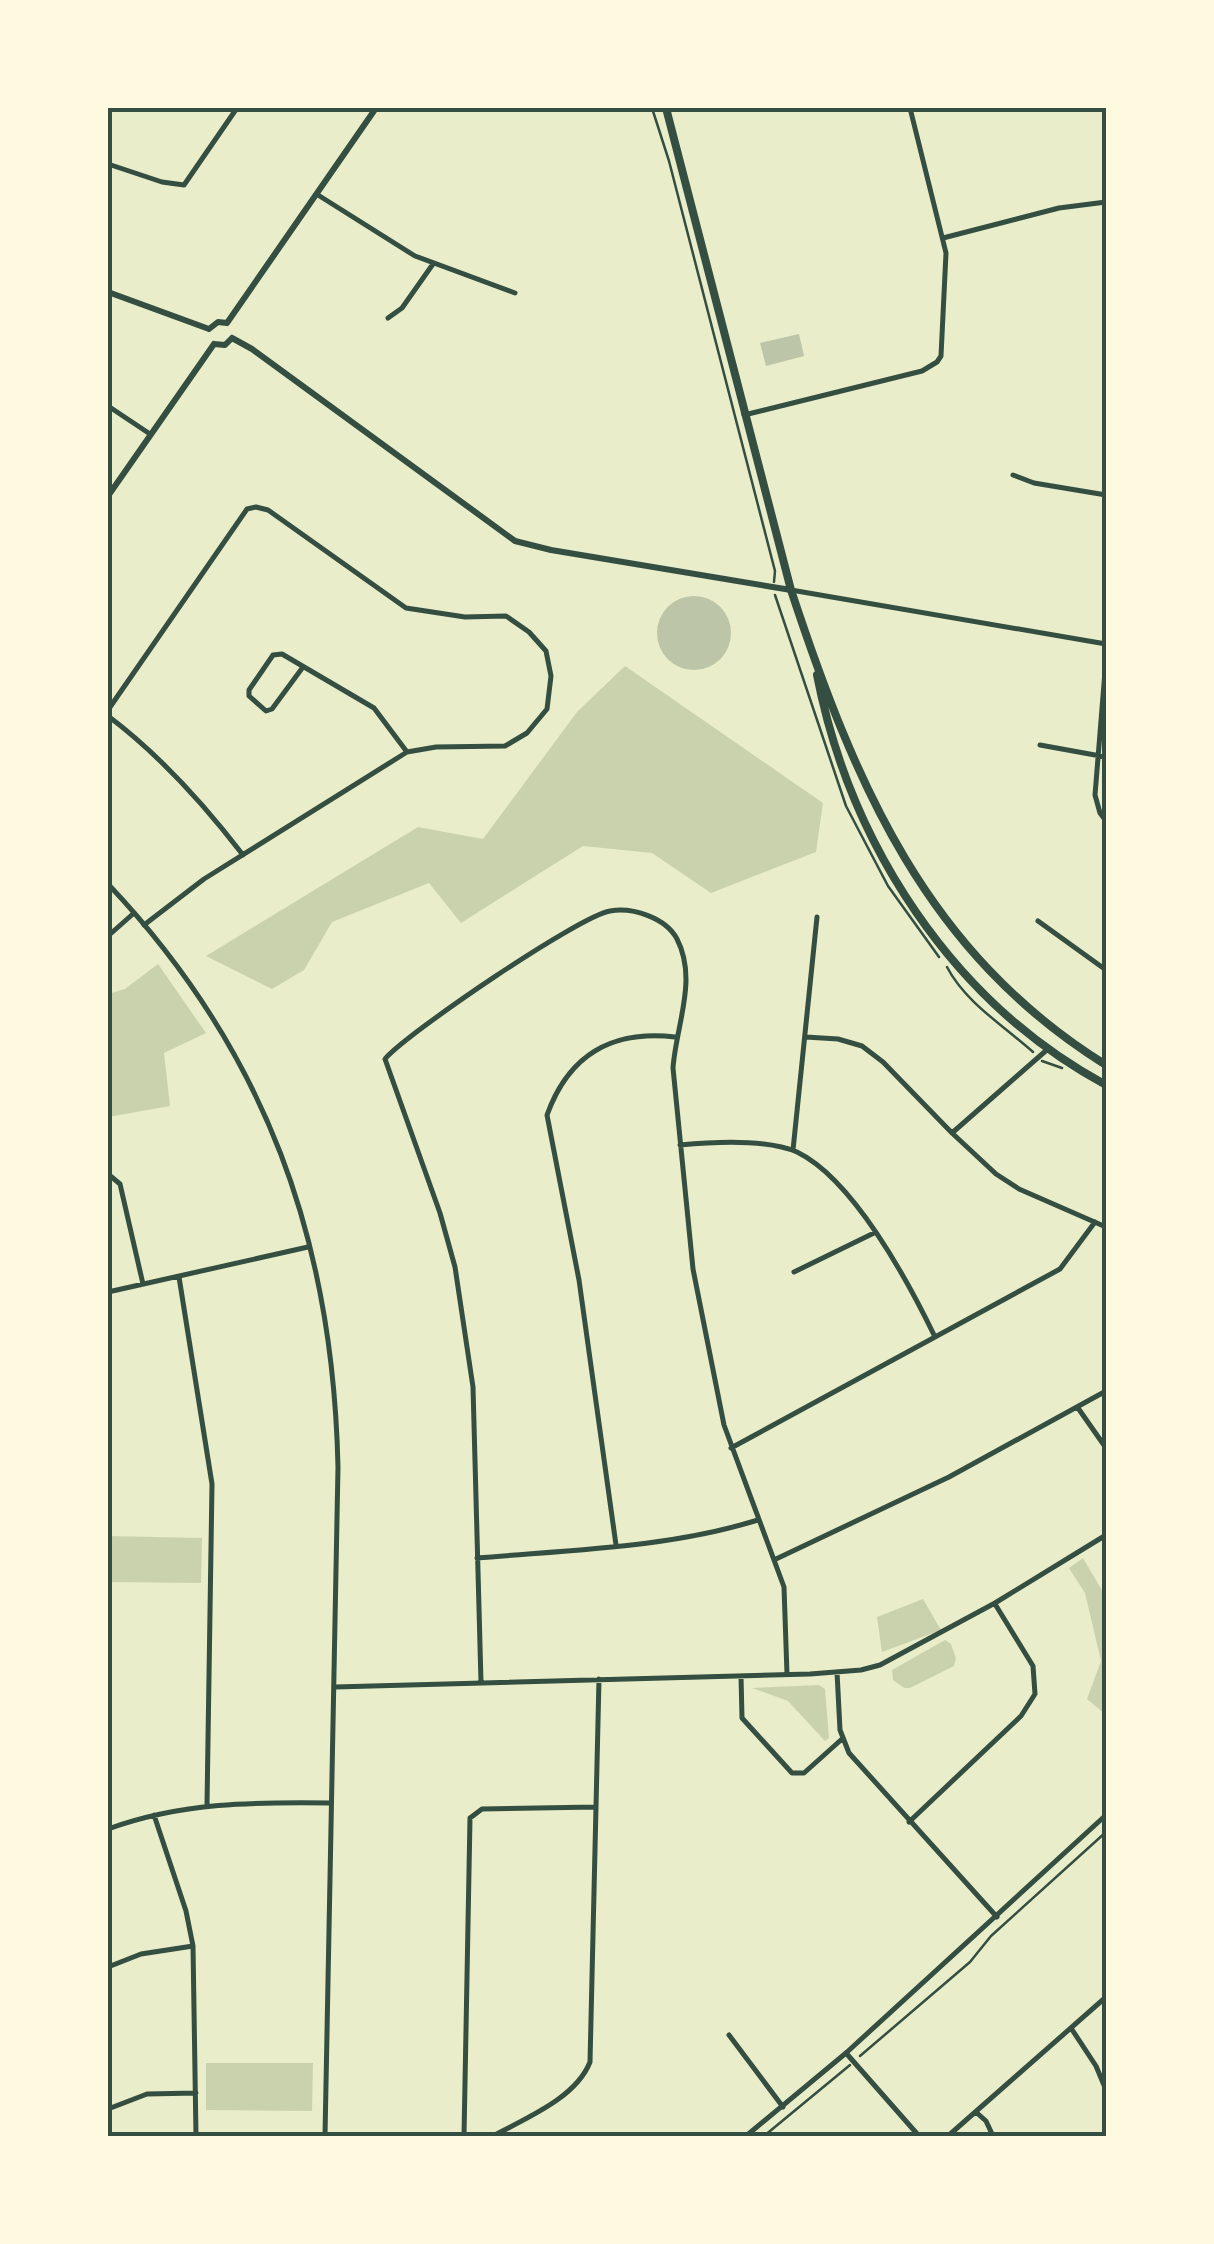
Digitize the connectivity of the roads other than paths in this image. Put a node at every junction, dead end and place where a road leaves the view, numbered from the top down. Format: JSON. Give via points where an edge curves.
{"nodes":[{"id":1,"x":238,"y":108,"type":"edge"},
{"id":2,"x":376,"y":108,"type":"edge"},
{"id":3,"x":666,"y":108,"type":"edge"},
{"id":4,"x":910,"y":108,"type":"edge"},
{"id":5,"x":108,"y":164,"type":"edge"},
{"id":6,"x":318,"y":195,"type":"junction"},
{"id":7,"x":1106,"y":202,"type":"edge"},
{"id":8,"x":943,"y":238,"type":"junction"},
{"id":9,"x":433,"y":264,"type":"junction"},
{"id":10,"x":108,"y":292,"type":"edge"},
{"id":11,"x":515,"y":294,"type":"dead end"},
{"id":12,"x":388,"y":318,"type":"dead end"},
{"id":13,"x":227,"y":324,"type":"junction"},
{"id":14,"x":210,"y":329,"type":"junction"},
{"id":15,"x":232,"y":338,"type":"junction"},
{"id":16,"x":214,"y":344,"type":"junction"},
{"id":17,"x":108,"y":406,"type":"edge"},
{"id":18,"x":744,"y":415,"type":"junction"},
{"id":19,"x":150,"y":434,"type":"junction"},
{"id":20,"x":1013,"y":474,"type":"dead end"},
{"id":21,"x":1106,"y":494,"type":"edge"},
{"id":22,"x":108,"y":496,"type":"edge"},
{"id":23,"x":791,"y":590,"type":"junction"},
{"id":24,"x":1106,"y":644,"type":"edge"},
{"id":25,"x":1106,"y":659,"type":"edge"},
{"id":26,"x":814,"y":661,"type":"junction"},
{"id":27,"x":304,"y":666,"type":"junction"},
{"id":28,"x":108,"y":713,"type":"edge"},
{"id":29,"x":1040,"y":746,"type":"dead end"},
{"id":30,"x":407,"y":752,"type":"junction"},
{"id":31,"x":1098,"y":756,"type":"junction"},
{"id":32,"x":1106,"y":757,"type":"edge"},
{"id":33,"x":1106,"y":822,"type":"edge"},
{"id":34,"x":243,"y":854,"type":"junction"},
{"id":35,"x":108,"y":884,"type":"edge"},
{"id":36,"x":134,"y":913,"type":"junction"},
{"id":37,"x":817,"y":916,"type":"dead end"},
{"id":38,"x":1038,"y":921,"type":"dead end"},
{"id":39,"x":144,"y":926,"type":"junction"},
{"id":40,"x":108,"y":936,"type":"edge"},
{"id":41,"x":1106,"y":970,"type":"edge"},
{"id":42,"x":676,"y":1037,"type":"junction"},
{"id":43,"x":806,"y":1037,"type":"junction"},
{"id":44,"x":1049,"y":1048,"type":"junction"},
{"id":45,"x":1106,"y":1065,"type":"edge"},
{"id":46,"x":1106,"y":1085,"type":"edge"},
{"id":47,"x":952,"y":1134,"type":"junction"},
{"id":48,"x":680,"y":1146,"type":"junction"},
{"id":49,"x":793,"y":1150,"type":"junction"},
{"id":50,"x":108,"y":1174,"type":"edge"},
{"id":51,"x":1095,"y":1222,"type":"junction"},
{"id":52,"x":1106,"y":1227,"type":"edge"},
{"id":53,"x":874,"y":1234,"type":"junction"},
{"id":54,"x":308,"y":1247,"type":"junction"},
{"id":55,"x":794,"y":1272,"type":"dead end"},
{"id":56,"x":179,"y":1277,"type":"junction"},
{"id":57,"x":143,"y":1284,"type":"junction"},
{"id":58,"x":108,"y":1292,"type":"edge"},
{"id":59,"x":935,"y":1337,"type":"junction"},
{"id":60,"x":1106,"y":1391,"type":"edge"},
{"id":61,"x":1078,"y":1408,"type":"junction"},
{"id":62,"x":731,"y":1448,"type":"junction"},
{"id":63,"x":1106,"y":1448,"type":"edge"},
{"id":64,"x":758,"y":1520,"type":"junction"},
{"id":65,"x":1106,"y":1535,"type":"edge"},
{"id":66,"x":616,"y":1546,"type":"junction"},
{"id":67,"x":476,"y":1558,"type":"junction"},
{"id":68,"x":776,"y":1560,"type":"junction"},
{"id":69,"x":995,"y":1603,"type":"junction"},
{"id":70,"x":837,"y":1672,"type":"junction"},
{"id":71,"x":787,"y":1674,"type":"junction"},
{"id":72,"x":741,"y":1676,"type":"junction"},
{"id":73,"x":599,"y":1679,"type":"junction"},
{"id":74,"x":481,"y":1682,"type":"junction"},
{"id":75,"x":335,"y":1687,"type":"junction"},
{"id":76,"x":842,"y":1740,"type":"junction"},
{"id":77,"x":332,"y":1803,"type":"junction"},
{"id":78,"x":207,"y":1805,"type":"junction"},
{"id":79,"x":596,"y":1807,"type":"junction"},
{"id":80,"x":154,"y":1815,"type":"junction"},
{"id":81,"x":1106,"y":1815,"type":"edge"},
{"id":82,"x":909,"y":1822,"type":"junction"},
{"id":83,"x":108,"y":1830,"type":"edge"},
{"id":84,"x":997,"y":1918,"type":"junction"},
{"id":85,"x":192,"y":1946,"type":"junction"},
{"id":86,"x":108,"y":1967,"type":"edge"},
{"id":87,"x":1106,"y":1997,"type":"edge"},
{"id":88,"x":1071,"y":2028,"type":"junction"},
{"id":89,"x":729,"y":2035,"type":"dead end"},
{"id":90,"x":846,"y":2053,"type":"junction"},
{"id":91,"x":1106,"y":2090,"type":"edge"},
{"id":92,"x":196,"y":2093,"type":"junction"},
{"id":93,"x":783,"y":2107,"type":"junction"},
{"id":94,"x":108,"y":2109,"type":"edge"},
{"id":95,"x":977,"y":2113,"type":"junction"},
{"id":96,"x":196,"y":2136,"type":"edge"},
{"id":97,"x":325,"y":2136,"type":"edge"},
{"id":98,"x":464,"y":2136,"type":"edge"},
{"id":99,"x":493,"y":2136,"type":"edge"},
{"id":100,"x":746,"y":2136,"type":"edge"},
{"id":101,"x":919,"y":2136,"type":"edge"},
{"id":102,"x":948,"y":2136,"type":"edge"},
{"id":103,"x":993,"y":2136,"type":"edge"}],
"edges":[{"from":1,"to":5,"type":"street","via":[[184,185]]},
{"from":2,"to":6,"type":"main road"},
{"from":3,"to":18,"type":"main road"},
{"from":4,"to":8,"type":"street"},
{"from":6,"to":9,"type":"street"},
{"from":6,"to":13,"type":"main road"},
{"from":7,"to":8,"type":"street"},
{"from":8,"to":18,"type":"street","via":[[943,344],[937,362]]},
{"from":9,"to":11,"type":"street"},
{"from":9,"to":12,"type":"street"},
{"from":10,"to":14,"type":"main road"},
{"from":13,"to":14,"type":"main road"},
{"from":13,"to":15,"type":"main road"},
{"from":14,"to":16,"type":"main road"},
{"from":15,"to":16,"type":"main road"},
{"from":15,"to":23,"type":"main road","via":[[515,540]]},
{"from":16,"to":19,"type":"main road"},
{"from":17,"to":19,"type":"street"},
{"from":18,"to":23,"type":"main road"},
{"from":19,"to":22,"type":"main road"},
{"from":20,"to":21,"type":"street"},
{"from":23,"to":24,"type":"street"},
{"from":23,"to":26,"type":"main road"},
{"from":25,"to":31,"type":"street"},
{"from":26,"to":44,"type":"main road","via":[[854,799],[892,878],[976,985]]},
{"from":26,"to":45,"type":"main road","via":[[895,842],[938,911],[1010,993]]},
{"from":27,"to":27,"type":"street","via":[[273,655],[249,696],[272,709]]},
{"from":27,"to":30,"type":"street","via":[[374,708]]},
{"from":28,"to":30,"type":"street","via":[[247,510],[256,507],[406,608],[506,616],[546,651],[547,709],[527,733],[505,746]]},
{"from":28,"to":34,"type":"street","via":[[145,744]]},
{"from":29,"to":31,"type":"street"},
{"from":30,"to":34,"type":"street"},
{"from":31,"to":32,"type":"street"},
{"from":31,"to":33,"type":"street","via":[[1094,795]]},
{"from":34,"to":39,"type":"street"},
{"from":35,"to":36,"type":"street"},
{"from":36,"to":39,"type":"street"},
{"from":36,"to":40,"type":"street"},
{"from":37,"to":43,"type":"street"},
{"from":38,"to":41,"type":"street"},
{"from":39,"to":54,"type":"street","via":[[247,1076],[303,1213]]},
{"from":42,"to":48,"type":"street"},
{"from":42,"to":66,"type":"street","via":[[610,1042],[579,1060],[556,1089],[547,1115],[579,1280]]},
{"from":42,"to":67,"type":"street","via":[[688,981],[676,938],[645,915],[610,911],[582,921],[460,1001],[385,1059],[455,1266],[473,1387]]},
{"from":43,"to":47,"type":"street","via":[[862,1046]]},
{"from":43,"to":49,"type":"street"},
{"from":44,"to":46,"type":"main road"},
{"from":44,"to":47,"type":"street"},
{"from":47,"to":51,"type":"street","via":[[1018,1189]]},
{"from":48,"to":49,"type":"street"},
{"from":48,"to":62,"type":"street","via":[[693,1269]]},
{"from":49,"to":53,"type":"street","via":[[830,1175]]},
{"from":50,"to":57,"type":"street","via":[[120,1184]]},
{"from":51,"to":52,"type":"street"},
{"from":51,"to":59,"type":"street","via":[[1060,1269]]},
{"from":53,"to":55,"type":"street"},
{"from":53,"to":59,"type":"street"},
{"from":54,"to":56,"type":"street"},
{"from":54,"to":75,"type":"street","via":[[325,1311],[337,1414]]},
{"from":56,"to":57,"type":"street"},
{"from":56,"to":78,"type":"street","via":[[212,1484]]},
{"from":57,"to":58,"type":"street"},
{"from":59,"to":62,"type":"street"},
{"from":60,"to":61,"type":"street"},
{"from":61,"to":63,"type":"street"},
{"from":61,"to":68,"type":"street"},
{"from":62,"to":64,"type":"street"},
{"from":64,"to":66,"type":"street"},
{"from":64,"to":68,"type":"street"},
{"from":65,"to":69,"type":"street"},
{"from":66,"to":67,"type":"street"},
{"from":67,"to":74,"type":"street"},
{"from":68,"to":71,"type":"street","via":[[784,1587]]},
{"from":69,"to":70,"type":"street","via":[[880,1665]]},
{"from":69,"to":82,"type":"street","via":[[1033,1666],[1035,1694],[1021,1716]]},
{"from":70,"to":71,"type":"street"},
{"from":70,"to":76,"type":"street"},
{"from":71,"to":72,"type":"street"},
{"from":72,"to":73,"type":"street"},
{"from":72,"to":76,"type":"street","via":[[742,1718],[792,1773]]},
{"from":73,"to":74,"type":"street"},
{"from":73,"to":79,"type":"street"},
{"from":74,"to":75,"type":"street"},
{"from":75,"to":77,"type":"street"},
{"from":76,"to":82,"type":"street"},
{"from":77,"to":78,"type":"street"},
{"from":77,"to":97,"type":"street"},
{"from":78,"to":80,"type":"street"},
{"from":79,"to":98,"type":"street","via":[[482,1809],[470,1818]]},
{"from":79,"to":99,"type":"street","via":[[590,2062],[583,2080]]},
{"from":80,"to":83,"type":"street"},
{"from":80,"to":85,"type":"street"},
{"from":81,"to":84,"type":"street"},
{"from":82,"to":84,"type":"street"},
{"from":84,"to":90,"type":"street"},
{"from":85,"to":86,"type":"street"},
{"from":85,"to":92,"type":"street"},
{"from":87,"to":88,"type":"street"},
{"from":88,"to":91,"type":"street"},
{"from":88,"to":95,"type":"street"},
{"from":89,"to":93,"type":"street"},
{"from":90,"to":93,"type":"street"},
{"from":90,"to":101,"type":"street"},
{"from":92,"to":94,"type":"street","via":[[147,2094]]},
{"from":92,"to":96,"type":"street"},
{"from":93,"to":100,"type":"street"},
{"from":95,"to":102,"type":"street"},
{"from":95,"to":103,"type":"street"}]}
